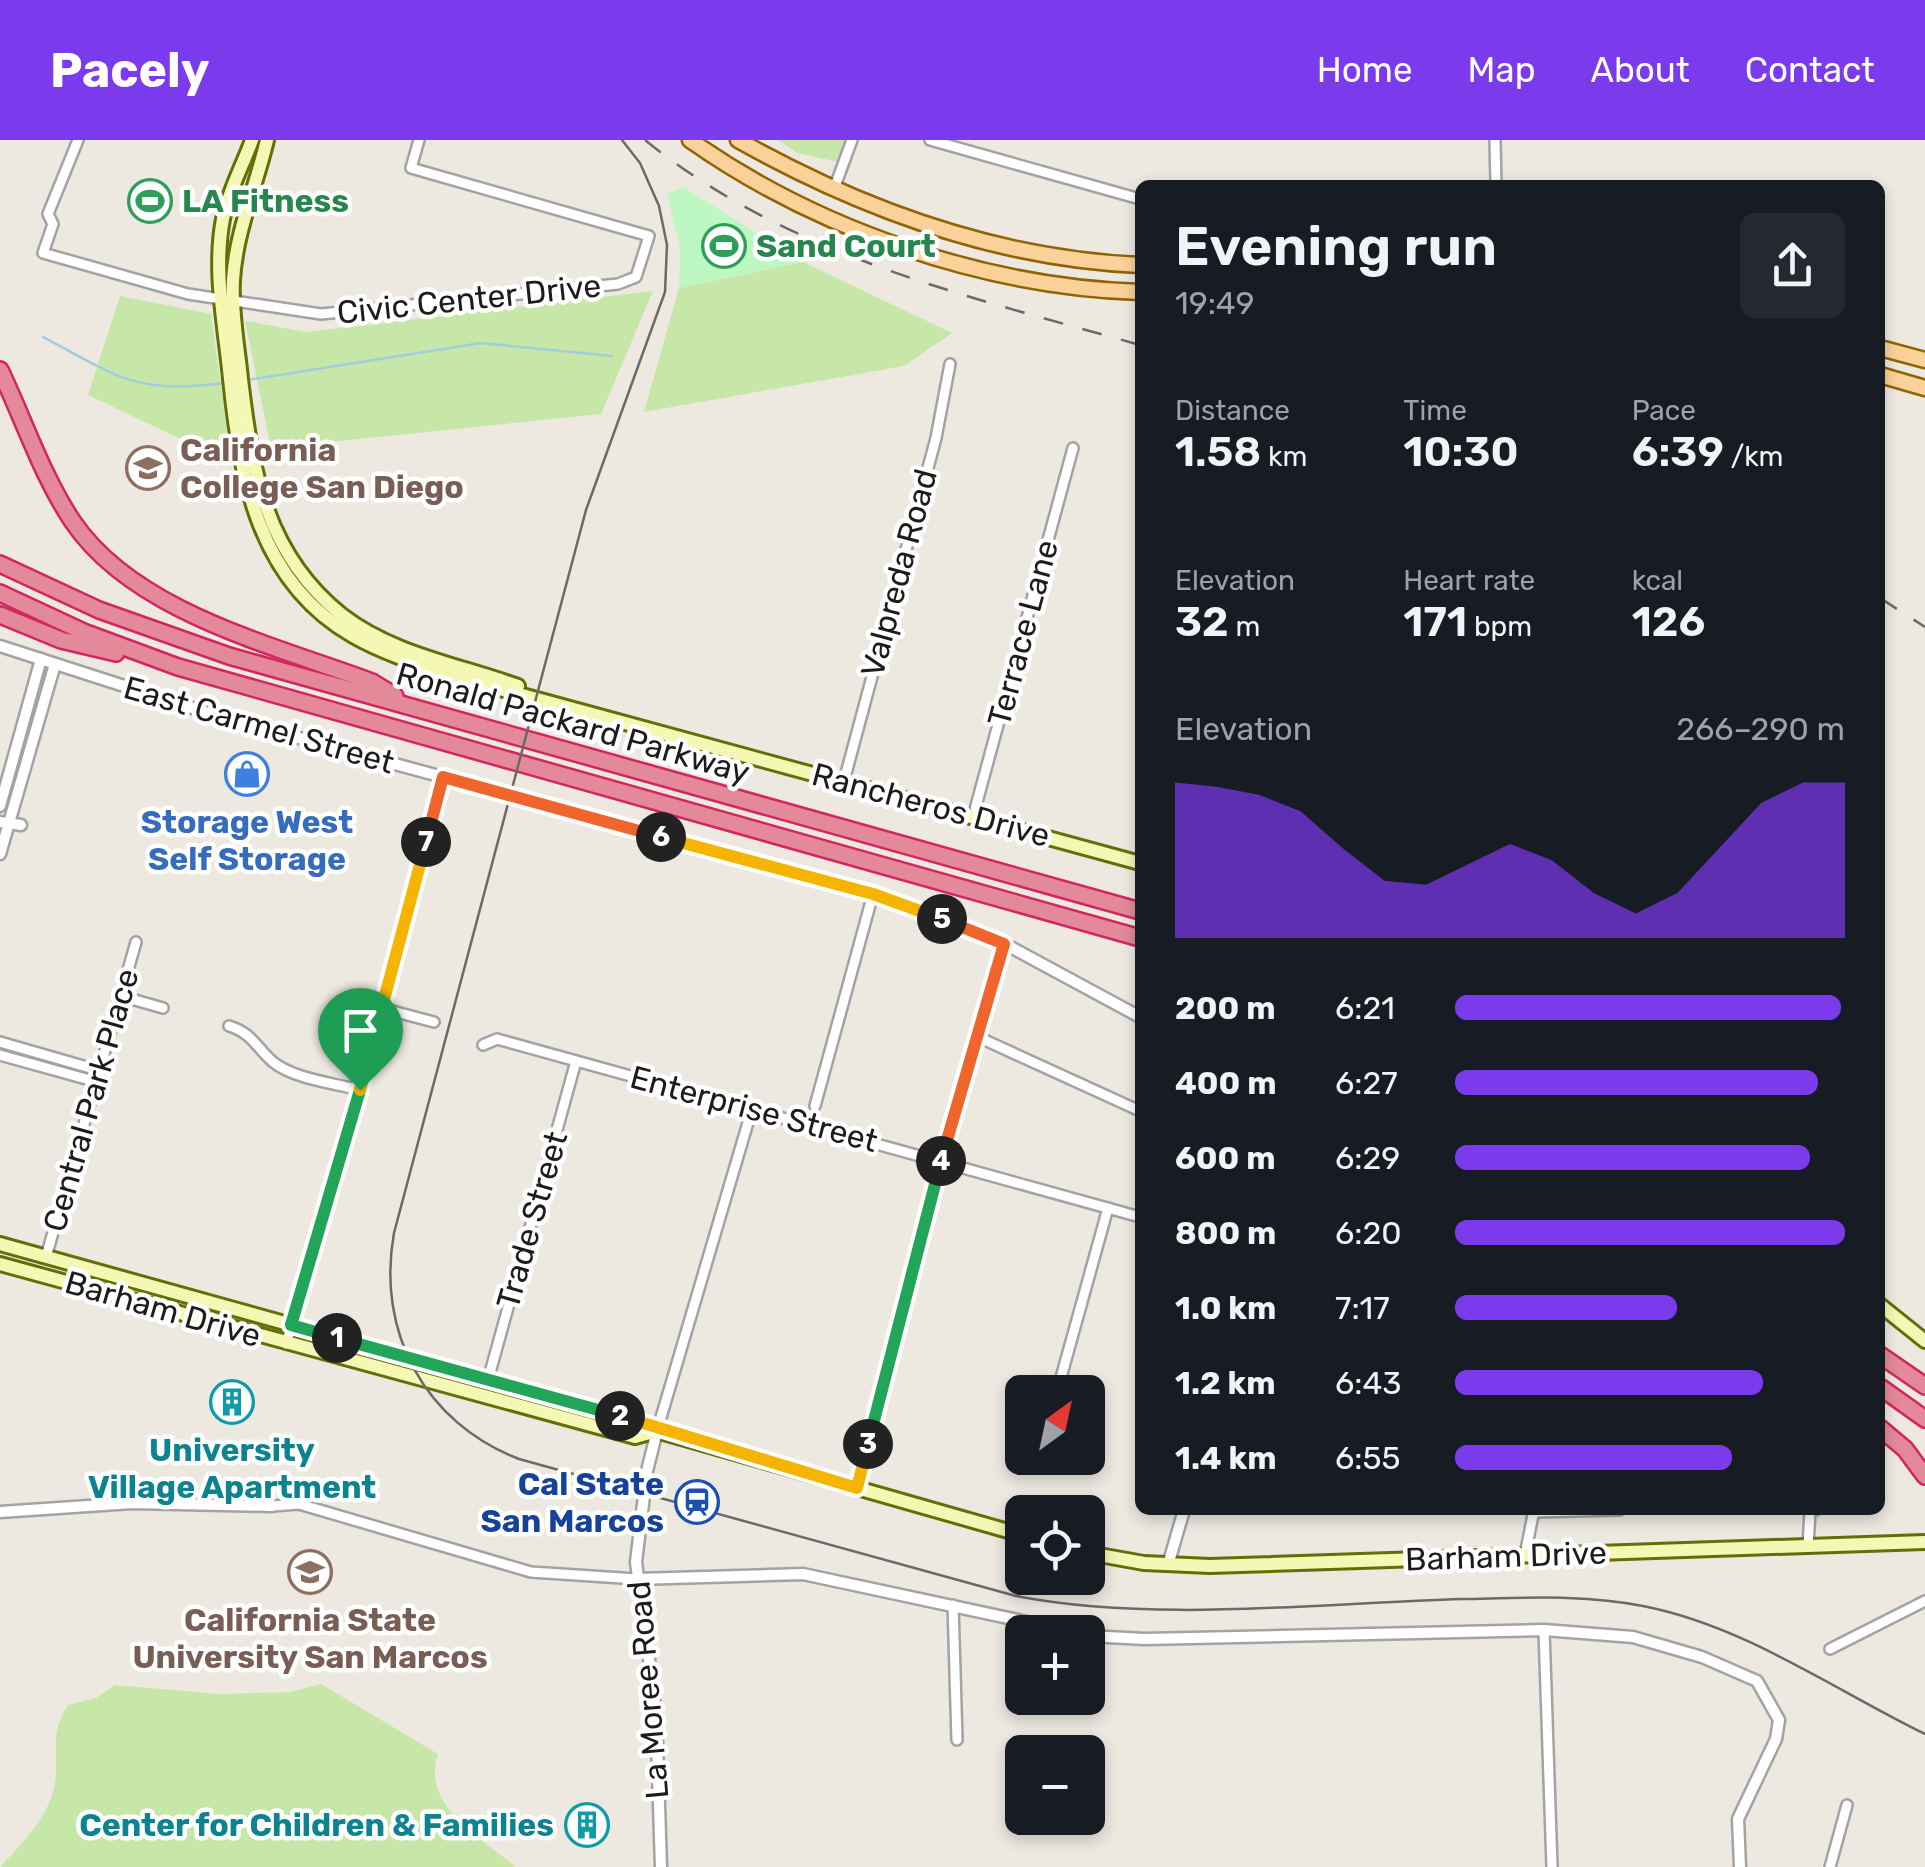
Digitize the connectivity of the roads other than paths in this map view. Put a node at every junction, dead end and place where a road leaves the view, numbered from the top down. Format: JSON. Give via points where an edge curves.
{"nodes":[{"id":1,"x":78,"y":140,"type":"edge"},
{"id":2,"x":252,"y":140,"type":"edge"},
{"id":3,"x":267,"y":140,"type":"edge"},
{"id":4,"x":419,"y":140,"type":"edge"},
{"id":5,"x":690,"y":140,"type":"edge"},
{"id":6,"x":738,"y":140,"type":"edge"},
{"id":7,"x":852,"y":140,"type":"edge"},
{"id":8,"x":930,"y":140,"type":"edge"},
{"id":9,"x":1494,"y":140,"type":"edge"},
{"id":10,"x":1496,"y":180,"type":"edge"},
{"id":11,"x":834,"y":190,"type":"junction"},
{"id":12,"x":1135,"y":198,"type":"edge"},
{"id":13,"x":1135,"y":265,"type":"edge"},
{"id":14,"x":1135,"y":291,"type":"edge"},
{"id":15,"x":227,"y":298,"type":"junction"},
{"id":16,"x":1885,"y":349,"type":"edge"},
{"id":17,"x":1925,"y":360,"type":"edge"},
{"id":18,"x":950,"y":364,"type":"dead end"},
{"id":19,"x":0,"y":370,"type":"edge"},
{"id":20,"x":1885,"y":377,"type":"edge"},
{"id":21,"x":1925,"y":388,"type":"edge"},
{"id":22,"x":1073,"y":448,"type":"dead end"},
{"id":23,"x":0,"y":564,"type":"edge"},
{"id":24,"x":0,"y":593,"type":"edge"},
{"id":25,"x":0,"y":615,"type":"edge"},
{"id":26,"x":0,"y":646,"type":"edge"},
{"id":27,"x":40,"y":660,"type":"junction"},
{"id":28,"x":55,"y":664,"type":"junction"},
{"id":29,"x":178,"y":667,"type":"junction"},
{"id":30,"x":413,"y":706,"type":"junction"},
{"id":31,"x":443,"y":777,"type":"junction"},
{"id":32,"x":844,"y":781,"type":"junction"},
{"id":33,"x":0,"y":806,"type":"edge"},
{"id":34,"x":973,"y":817,"type":"junction"},
{"id":35,"x":10,"y":823,"type":"edge"},
{"id":36,"x":0,"y":854,"type":"edge"},
{"id":37,"x":1135,"y":862,"type":"edge"},
{"id":38,"x":873,"y":894,"type":"junction"},
{"id":39,"x":1135,"y":909,"type":"edge"},
{"id":40,"x":1135,"y":937,"type":"edge"},
{"id":41,"x":136,"y":942,"type":"dead end"},
{"id":42,"x":1004,"y":944,"type":"junction"},
{"id":43,"x":121,"y":996,"type":"junction"},
{"id":44,"x":162,"y":1008,"type":"dead end"},
{"id":45,"x":382,"y":1008,"type":"junction"},
{"id":46,"x":1135,"y":1014,"type":"edge"},
{"id":47,"x":434,"y":1022,"type":"dead end"},
{"id":48,"x":230,"y":1026,"type":"dead end"},
{"id":49,"x":978,"y":1037,"type":"junction"},
{"id":50,"x":0,"y":1042,"type":"edge"},
{"id":51,"x":483,"y":1045,"type":"dead end"},
{"id":52,"x":0,"y":1055,"type":"edge"},
{"id":53,"x":576,"y":1060,"type":"junction"},
{"id":54,"x":101,"y":1071,"type":"junction"},
{"id":55,"x":97,"y":1082,"type":"junction"},
{"id":56,"x":360,"y":1090,"type":"junction"},
{"id":57,"x":816,"y":1106,"type":"dead end"},
{"id":58,"x":752,"y":1109,"type":"junction"},
{"id":59,"x":1135,"y":1109,"type":"edge"},
{"id":60,"x":941,"y":1161,"type":"junction"},
{"id":61,"x":1108,"y":1208,"type":"junction"},
{"id":62,"x":1135,"y":1216,"type":"edge"},
{"id":63,"x":0,"y":1244,"type":"edge"},
{"id":64,"x":41,"y":1256,"type":"junction"},
{"id":65,"x":0,"y":1264,"type":"edge"},
{"id":66,"x":1885,"y":1308,"type":"edge"},
{"id":67,"x":291,"y":1325,"type":"junction"},
{"id":68,"x":1925,"y":1341,"type":"edge"},
{"id":69,"x":286,"y":1344,"type":"junction"},
{"id":70,"x":1885,"y":1358,"type":"edge"},
{"id":71,"x":1062,"y":1375,"type":"edge"},
{"id":72,"x":488,"y":1380,"type":"junction"},
{"id":73,"x":1925,"y":1386,"type":"edge"},
{"id":74,"x":1885,"y":1390,"type":"edge"},
{"id":75,"x":1925,"y":1418,"type":"edge"},
{"id":76,"x":657,"y":1431,"type":"junction"},
{"id":77,"x":1885,"y":1432,"type":"edge"},
{"id":78,"x":1925,"y":1476,"type":"edge"},
{"id":79,"x":857,"y":1488,"type":"junction"},
{"id":80,"x":272,"y":1506,"type":"joint"},
{"id":81,"x":0,"y":1512,"type":"edge"},
{"id":82,"x":1183,"y":1515,"type":"edge"},
{"id":83,"x":1533,"y":1515,"type":"edge"},
{"id":84,"x":1812,"y":1515,"type":"edge"},
{"id":85,"x":1005,"y":1530,"type":"edge"},
{"id":86,"x":1925,"y":1542,"type":"edge"},
{"id":87,"x":1808,"y":1546,"type":"junction"},
{"id":88,"x":1105,"y":1555,"type":"edge"},
{"id":89,"x":1526,"y":1555,"type":"junction"},
{"id":90,"x":1168,"y":1565,"type":"junction"},
{"id":91,"x":636,"y":1578,"type":"junction"},
{"id":92,"x":1925,"y":1602,"type":"edge"},
{"id":93,"x":953,"y":1605,"type":"junction"},
{"id":94,"x":1005,"y":1617,"type":"edge"},
{"id":95,"x":1544,"y":1630,"type":"junction"},
{"id":96,"x":1105,"y":1637,"type":"edge"},
{"id":97,"x":1830,"y":1649,"type":"dead end"},
{"id":98,"x":956,"y":1740,"type":"dead end"},
{"id":99,"x":1847,"y":1805,"type":"dead end"},
{"id":100,"x":661,"y":1867,"type":"edge"},
{"id":101,"x":1552,"y":1867,"type":"edge"},
{"id":102,"x":1740,"y":1867,"type":"edge"},
{"id":103,"x":1830,"y":1867,"type":"edge"}],
"edges":[{"from":1,"to":15,"type":"street","via":[[48,214],[53,224],[43,253],[188,294]]},
{"from":2,"to":15,"type":"main road","name":"Rancheros Drive","via":[[223,219]]},
{"from":3,"to":15,"type":"main road","name":"Rancheros Drive"},
{"from":4,"to":15,"type":"street","name":"Civic Center Drive","via":[[411,168],[648,236],[636,277],[322,314]]},
{"from":5,"to":14,"type":"main road","via":[[782,196],[887,240],[1031,280]]},
{"from":6,"to":11,"type":"main road"},
{"from":7,"to":11,"type":"street"},
{"from":8,"to":12,"type":"street"},
{"from":9,"to":10,"type":"street"},
{"from":11,"to":13,"type":"main road","via":[[996,244]]},
{"from":15,"to":32,"type":"main road","name":"Rancheros Drive","via":[[243,442],[262,536],[301,592],[350,634],[467,680]]},
{"from":16,"to":17,"type":"main road"},
{"from":18,"to":32,"type":"street","name":"Valpreda Road"},
{"from":19,"to":30,"type":"highway","via":[[71,520],[114,568],[176,606],[372,682]]},
{"from":20,"to":21,"type":"main road"},
{"from":22,"to":34,"type":"street","name":"Terrace Lane"},
{"from":23,"to":30,"type":"highway","name":"Ronald Packard Parkway","via":[[178,640]]},
{"from":24,"to":29,"type":"highway","name":"Ronald Packard Parkway"},
{"from":25,"to":29,"type":"highway","via":[[61,640]]},
{"from":26,"to":27,"type":"street","name":"East Carmel Street"},
{"from":27,"to":28,"type":"street","name":"East Carmel Street"},
{"from":27,"to":33,"type":"street"},
{"from":28,"to":31,"type":"street","name":"East Carmel Street"},
{"from":28,"to":35,"type":"street"},
{"from":29,"to":40,"type":"highway","name":"Ronald Packard Parkway"},
{"from":30,"to":39,"type":"highway","name":"Ronald Packard Parkway"},
{"from":31,"to":38,"type":"street","name":"East Carmel Street"},
{"from":31,"to":45,"type":"street"},
{"from":32,"to":34,"type":"main road","name":"Rancheros Drive"},
{"from":34,"to":37,"type":"main road","name":"Rancheros Drive"},
{"from":35,"to":36,"type":"street"},
{"from":38,"to":42,"type":"street","name":"East Carmel Street"},
{"from":38,"to":57,"type":"street"},
{"from":41,"to":43,"type":"street","name":"Central Park Place"},
{"from":42,"to":46,"type":"street","name":"East Carmel Street"},
{"from":42,"to":49,"type":"street"},
{"from":43,"to":44,"type":"street"},
{"from":43,"to":54,"type":"street","name":"Central Park Place"},
{"from":45,"to":47,"type":"street"},
{"from":45,"to":56,"type":"street"},
{"from":48,"to":56,"type":"street","via":[[246,1031],[288,1070]]},
{"from":49,"to":59,"type":"street"},
{"from":49,"to":60,"type":"street"},
{"from":50,"to":54,"type":"street"},
{"from":51,"to":53,"type":"street","name":"Enterprise Street","via":[[496,1039]]},
{"from":52,"to":55,"type":"street"},
{"from":53,"to":58,"type":"street","name":"Enterprise Street"},
{"from":53,"to":72,"type":"street","name":"Trade Street"},
{"from":54,"to":55,"type":"street","name":"Central Park Place"},
{"from":55,"to":64,"type":"street","name":"Central Park Place"},
{"from":56,"to":67,"type":"street"},
{"from":58,"to":60,"type":"street","name":"Enterprise Street"},
{"from":58,"to":76,"type":"street","name":"La Moree Road"},
{"from":60,"to":61,"type":"street","name":"Enterprise Street"},
{"from":60,"to":79,"type":"street"},
{"from":61,"to":62,"type":"street","name":"Enterprise Street"},
{"from":61,"to":71,"type":"street"},
{"from":63,"to":64,"type":"main road","name":"Barham Drive"},
{"from":64,"to":67,"type":"main road","name":"Barham Drive"},
{"from":65,"to":69,"type":"main road","name":"Barham Drive"},
{"from":66,"to":68,"type":"main road"},
{"from":67,"to":69,"type":"street"},
{"from":67,"to":72,"type":"main road","name":"Barham Drive"},
{"from":69,"to":76,"type":"main road","name":"Barham Drive","via":[[635,1437]]},
{"from":70,"to":73,"type":"highway"},
{"from":72,"to":76,"type":"main road","name":"Barham Drive"},
{"from":74,"to":75,"type":"highway"},
{"from":76,"to":79,"type":"main road","name":"Barham Drive"},
{"from":76,"to":91,"type":"street","name":"La Moree Road"},
{"from":77,"to":78,"type":"highway"},
{"from":79,"to":85,"type":"main road"},
{"from":80,"to":81,"type":"street","via":[[132,1503]]},
{"from":80,"to":91,"type":"street","via":[[300,1504],[534,1572]]},
{"from":82,"to":90,"type":"street"},
{"from":83,"to":89,"type":"street"},
{"from":84,"to":87,"type":"street"},
{"from":86,"to":87,"type":"main road","name":"Barham Drive"},
{"from":87,"to":89,"type":"main road","name":"Barham Drive"},
{"from":88,"to":90,"type":"main road","name":"Barham Drive"},
{"from":89,"to":90,"type":"main road","name":"Barham Drive"},
{"from":91,"to":93,"type":"street","via":[[803,1574]]},
{"from":91,"to":100,"type":"street","name":"La Moree Road","via":[[656,1712]]},
{"from":92,"to":97,"type":"street"},
{"from":93,"to":94,"type":"street"},
{"from":93,"to":98,"type":"street"},
{"from":95,"to":96,"type":"street"},
{"from":95,"to":101,"type":"street"},
{"from":95,"to":102,"type":"street","via":[[1633,1637],[1757,1681],[1778,1712],[1776,1739],[1738,1819]]},
{"from":99,"to":103,"type":"street"}]}
